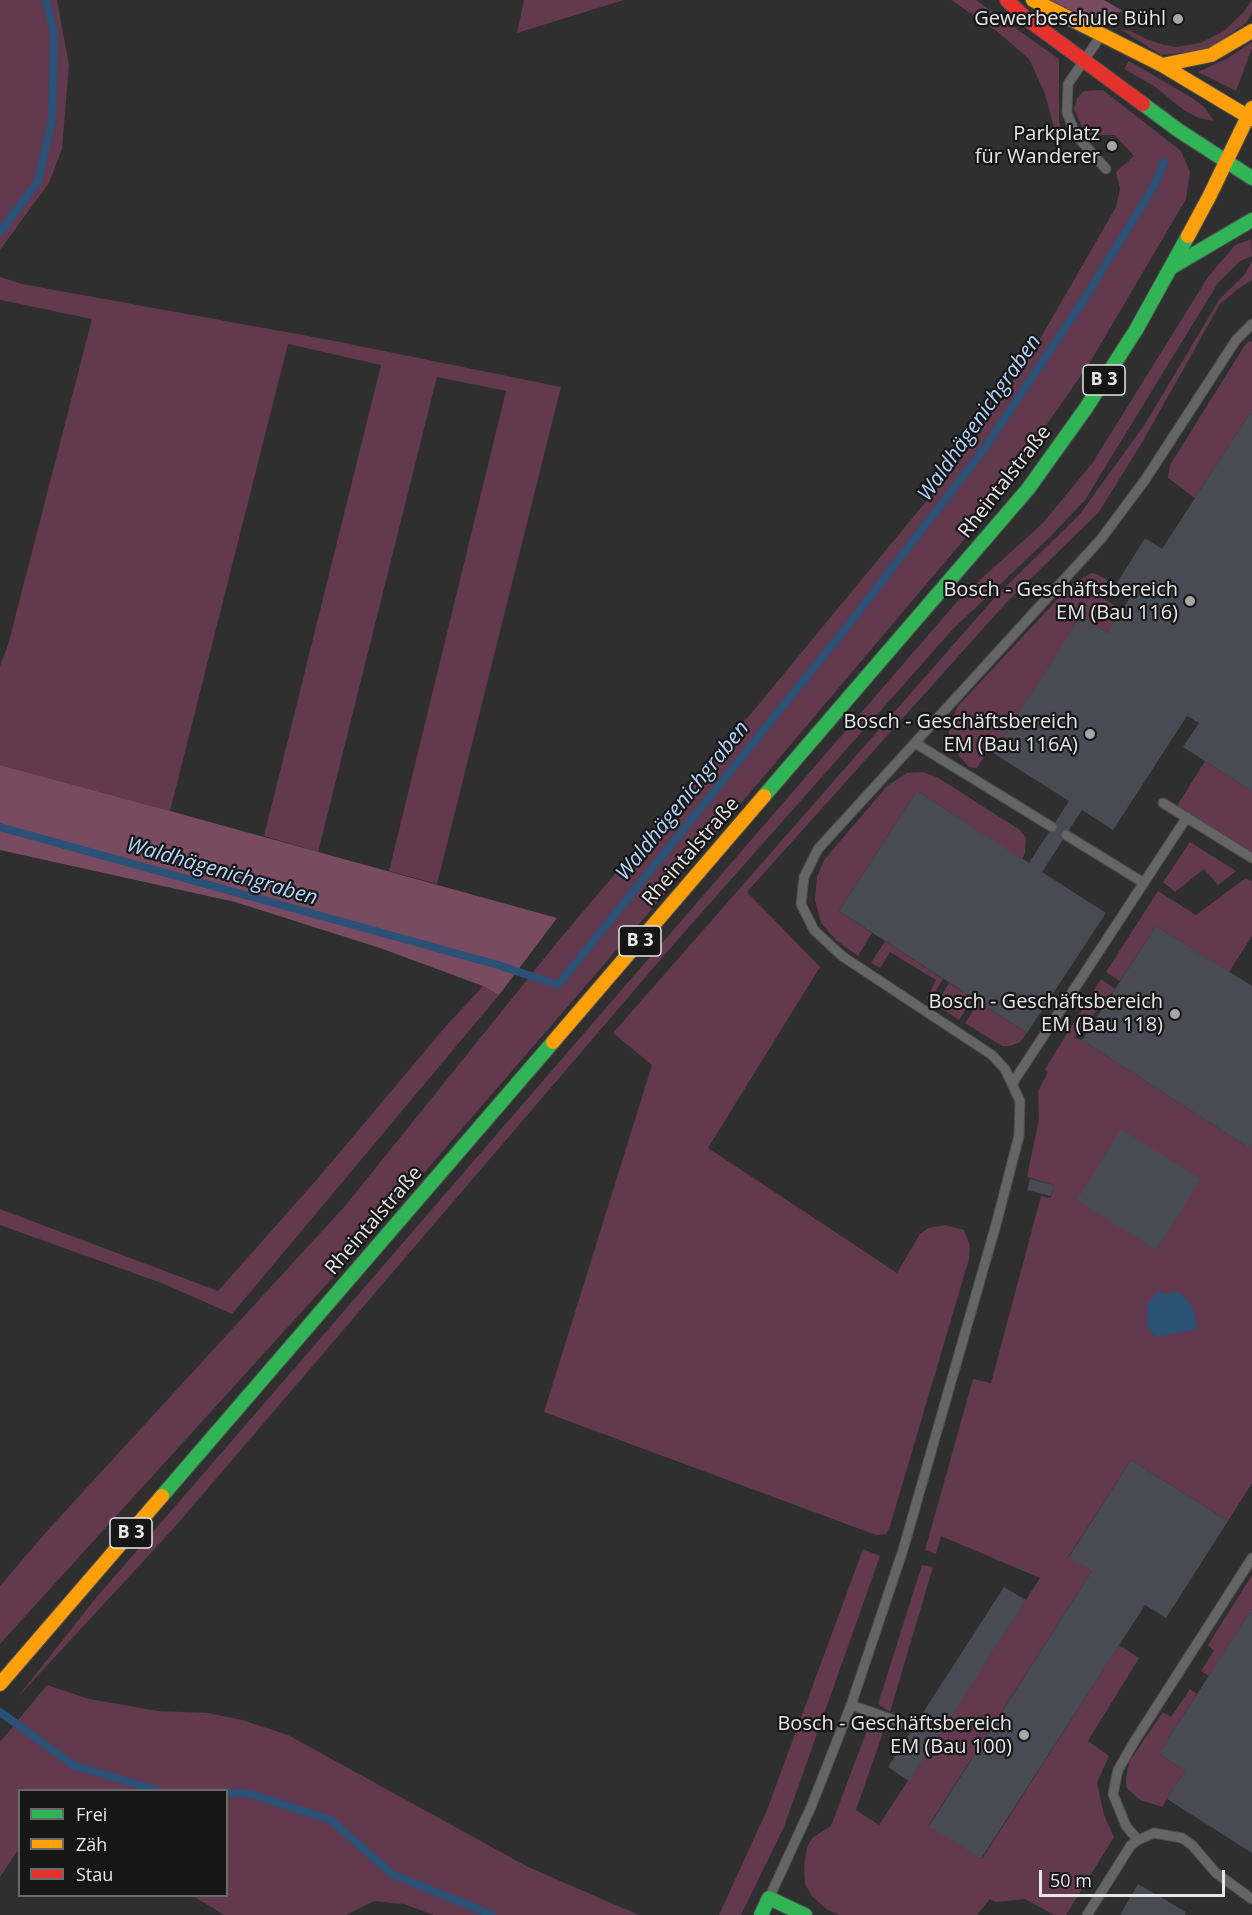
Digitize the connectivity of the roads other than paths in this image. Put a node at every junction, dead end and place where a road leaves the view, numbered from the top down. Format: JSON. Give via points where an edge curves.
{"nodes":[{"id":1,"x":1007,"y":0,"type":"edge"},
{"id":2,"x":1034,"y":0,"type":"edge"},
{"id":3,"x":1252,"y":31,"type":"edge"},
{"id":4,"x":1101,"y":35,"type":"junction"},
{"id":5,"x":1085,"y":61,"type":"junction"},
{"id":6,"x":1162,"y":65,"type":"junction"},
{"id":7,"x":1251,"y":114,"type":"edge"},
{"id":8,"x":1226,"y":163,"type":"junction"},
{"id":9,"x":1106,"y":170,"type":"dead end"},
{"id":10,"x":1252,"y":178,"type":"edge"},
{"id":11,"x":1252,"y":220,"type":"edge"},
{"id":12,"x":1172,"y":267,"type":"junction"},
{"id":13,"x":1252,"y":324,"type":"edge"},
{"id":14,"x":915,"y":743,"type":"junction"},
{"id":15,"x":1163,"y":803,"type":"dead end"},
{"id":16,"x":1187,"y":817,"type":"junction"},
{"id":17,"x":1052,"y":827,"type":"dead end"},
{"id":18,"x":1066,"y":836,"type":"dead end"},
{"id":19,"x":1252,"y":858,"type":"edge"},
{"id":20,"x":1144,"y":883,"type":"junction"},
{"id":21,"x":1012,"y":1084,"type":"junction"},
{"id":22,"x":1252,"y":1558,"type":"edge"},
{"id":23,"x":4,"y":1679,"type":"edge"},
{"id":24,"x":851,"y":1705,"type":"junction"},
{"id":25,"x":911,"y":1725,"type":"dead end"},
{"id":26,"x":1138,"y":1840,"type":"junction"},
{"id":27,"x":769,"y":1898,"type":"junction"},
{"id":28,"x":1252,"y":1899,"type":"edge"},
{"id":29,"x":761,"y":1915,"type":"edge"},
{"id":30,"x":805,"y":1915,"type":"edge"},
{"id":31,"x":1087,"y":1915,"type":"edge"}],
"edges":[{"from":1,"to":5,"type":"main road"},
{"from":2,"to":4,"type":"main road"},
{"from":3,"to":6,"type":"main road","via":[[1211,55]]},
{"from":4,"to":5,"type":"lane"},
{"from":4,"to":6,"type":"main road"},
{"from":5,"to":8,"type":"main road"},
{"from":5,"to":9,"type":"lane","via":[[1068,84],[1067,113],[1076,135]]},
{"from":6,"to":7,"type":"main road"},
{"from":7,"to":8,"type":"main road","name":"Rheintalstraße","number":"B 3"},
{"from":8,"to":10,"type":"main road"},
{"from":8,"to":12,"type":"main road","name":"Rheintalstraße","number":"B 3"},
{"from":11,"to":12,"type":"main road"},
{"from":12,"to":23,"type":"main road","name":"Rheintalstraße","number":"B 3","via":[[1086,408],[1028,489]]},
{"from":13,"to":14,"type":"lane","via":[[1236,340],[1145,480],[1101,539]]},
{"from":14,"to":17,"type":"lane"},
{"from":14,"to":21,"type":"lane","via":[[818,849],[804,877],[801,903],[814,930],[842,956],[992,1055]]},
{"from":15,"to":16,"type":"lane"},
{"from":16,"to":19,"type":"lane"},
{"from":16,"to":20,"type":"lane"},
{"from":18,"to":20,"type":"lane"},
{"from":20,"to":21,"type":"lane"},
{"from":21,"to":24,"type":"lane","via":[[1020,1101],[1019,1136],[1000,1210],[903,1550]]},
{"from":22,"to":26,"type":"lane","via":[[1118,1770],[1113,1794],[1126,1826]]},
{"from":24,"to":25,"type":"lane"},
{"from":24,"to":27,"type":"lane","via":[[811,1807]]},
{"from":26,"to":28,"type":"lane","via":[[1154,1833],[1182,1838],[1216,1873]]},
{"from":26,"to":31,"type":"lane"},
{"from":27,"to":29,"type":"main road"},
{"from":27,"to":30,"type":"main road"}]}
